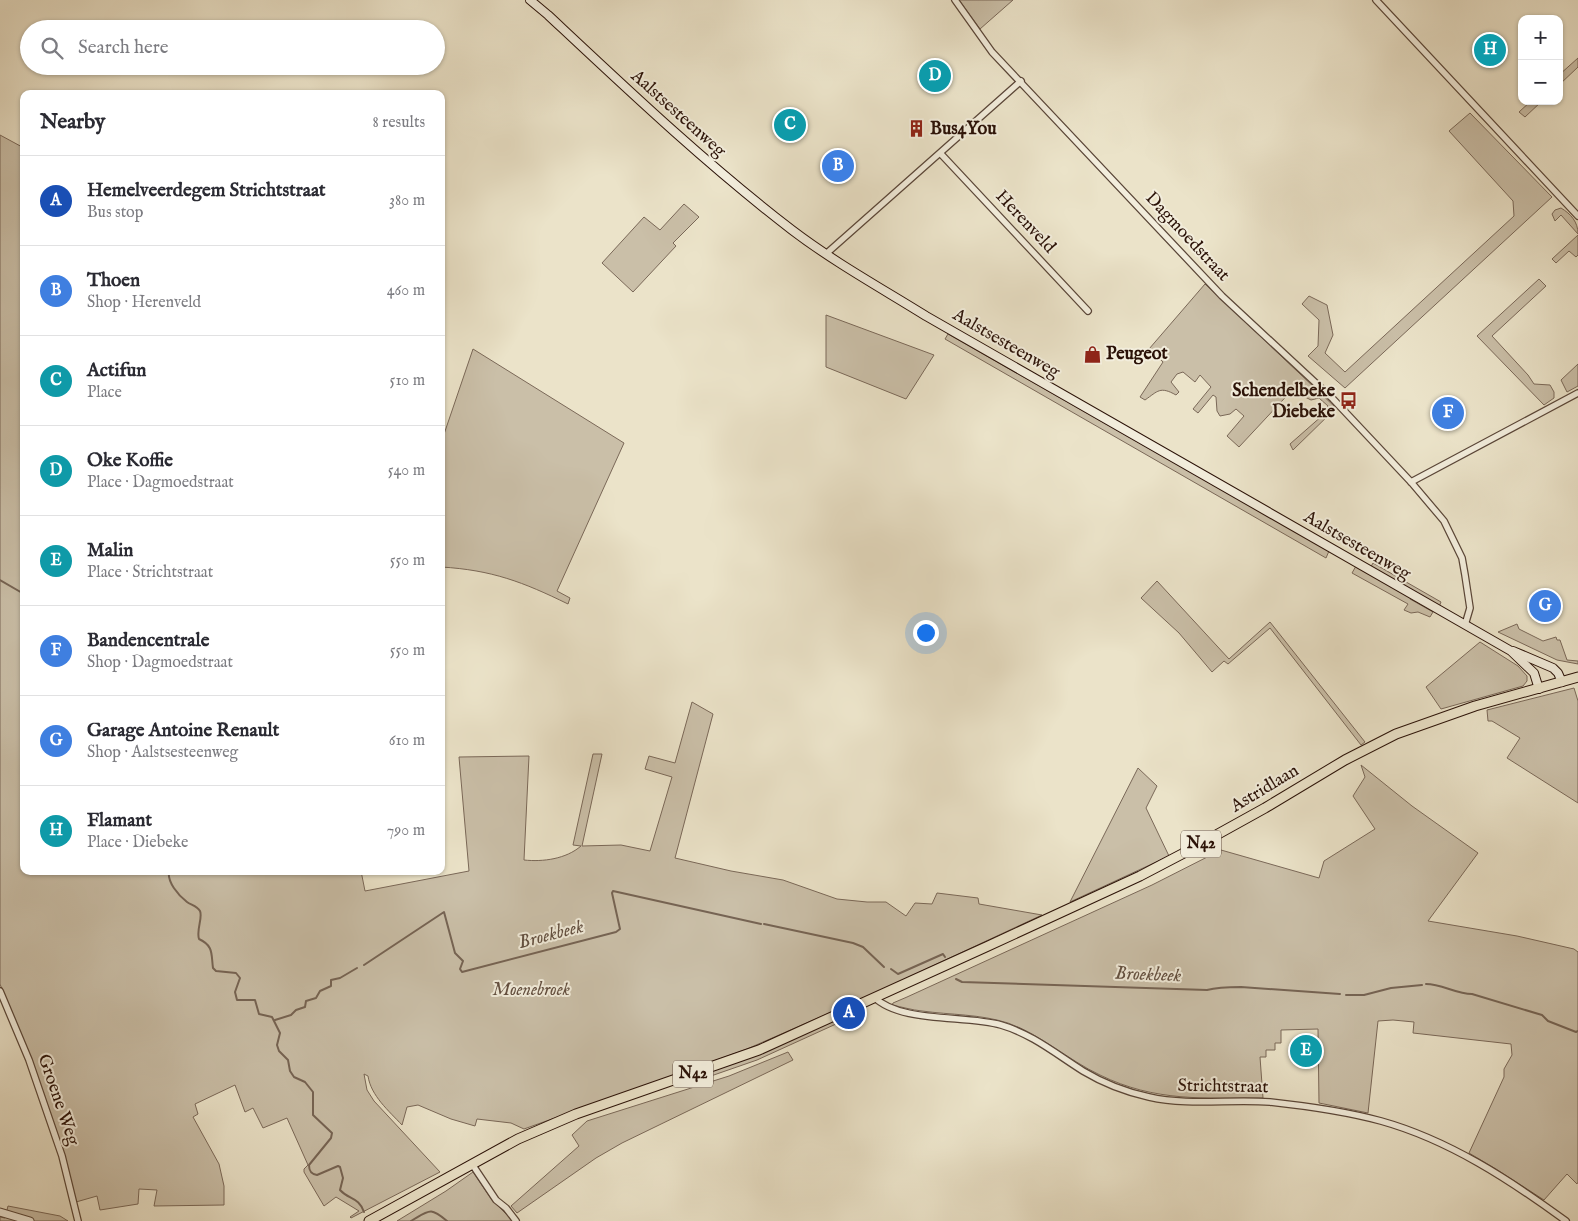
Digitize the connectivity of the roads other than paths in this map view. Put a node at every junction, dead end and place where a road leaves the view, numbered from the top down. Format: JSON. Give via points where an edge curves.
{"nodes":[{"id":1,"x":530,"y":0,"type":"edge"},
{"id":2,"x":955,"y":0,"type":"edge"},
{"id":3,"x":1376,"y":0,"type":"edge"},
{"id":4,"x":1021,"y":82,"type":"junction"},
{"id":5,"x":941,"y":154,"type":"junction"},
{"id":6,"x":1578,"y":216,"type":"edge"},
{"id":7,"x":826,"y":253,"type":"junction"},
{"id":8,"x":1088,"y":310,"type":"dead end"},
{"id":9,"x":1578,"y":393,"type":"edge"},
{"id":10,"x":1411,"y":482,"type":"junction"},
{"id":11,"x":1465,"y":625,"type":"junction"},
{"id":12,"x":1511,"y":651,"type":"junction"},
{"id":13,"x":1578,"y":677,"type":"edge"},
{"id":14,"x":1562,"y":682,"type":"junction"},
{"id":15,"x":1539,"y":688,"type":"junction"},
{"id":16,"x":0,"y":991,"type":"edge"},
{"id":17,"x":874,"y":997,"type":"junction"},
{"id":18,"x":468,"y":1166,"type":"junction"},
{"id":19,"x":0,"y":1212,"type":"edge"},
{"id":20,"x":30,"y":1221,"type":"edge"},
{"id":21,"x":78,"y":1221,"type":"edge"},
{"id":22,"x":369,"y":1221,"type":"edge"},
{"id":23,"x":516,"y":1221,"type":"edge"},
{"id":24,"x":1566,"y":1221,"type":"edge"}],
"edges":[{"from":1,"to":7,"type":"main road","name":"Aalstsesteenweg","via":[[723,175]]},
{"from":2,"to":4,"type":"street","name":"Dagmoedstraat","via":[[992,52]]},
{"from":3,"to":6,"type":"street"},
{"from":4,"to":5,"type":"street"},
{"from":4,"to":10,"type":"street","name":"Dagmoedstraat","via":[[1216,289],[1333,398]]},
{"from":5,"to":7,"type":"street"},
{"from":5,"to":8,"type":"street","name":"Herenveld"},
{"from":7,"to":11,"type":"main road","name":"Aalstsesteenweg","via":[[926,316]]},
{"from":9,"to":10,"type":"street"},
{"from":10,"to":11,"type":"street","name":"Dagmoedstraat","via":[[1444,522],[1462,558],[1470,608]]},
{"from":11,"to":12,"type":"main road","name":"Aalstsesteenweg"},
{"from":12,"to":14,"type":"main road","name":"Aalstsesteenweg","via":[[1553,668]]},
{"from":12,"to":15,"type":"main road","name":"Aalstsesteenweg","via":[[1534,673]]},
{"from":13,"to":14,"type":"main road","name":"Astridlaan","number":"N42"},
{"from":14,"to":15,"type":"main road","name":"Astridlaan","number":"N42"},
{"from":15,"to":17,"type":"main road","name":"Astridlaan","number":"N42","via":[[1396,734],[1344,760],[1226,831],[1148,872]]},
{"from":16,"to":21,"type":"street","name":"Groene Weg","via":[[29,1060],[62,1156]]},
{"from":17,"to":18,"type":"main road","number":"N42","via":[[759,1050],[576,1114]]},
{"from":17,"to":24,"type":"street","name":"Strichtstraat","via":[[884,1005],[911,1013],[974,1019],[1014,1030],[1105,1082],[1150,1098],[1317,1106],[1381,1121],[1416,1133],[1491,1169]]},
{"from":18,"to":22,"type":"main road","number":"N42"},
{"from":18,"to":23,"type":"street"},
{"from":19,"to":20,"type":"street"}]}
